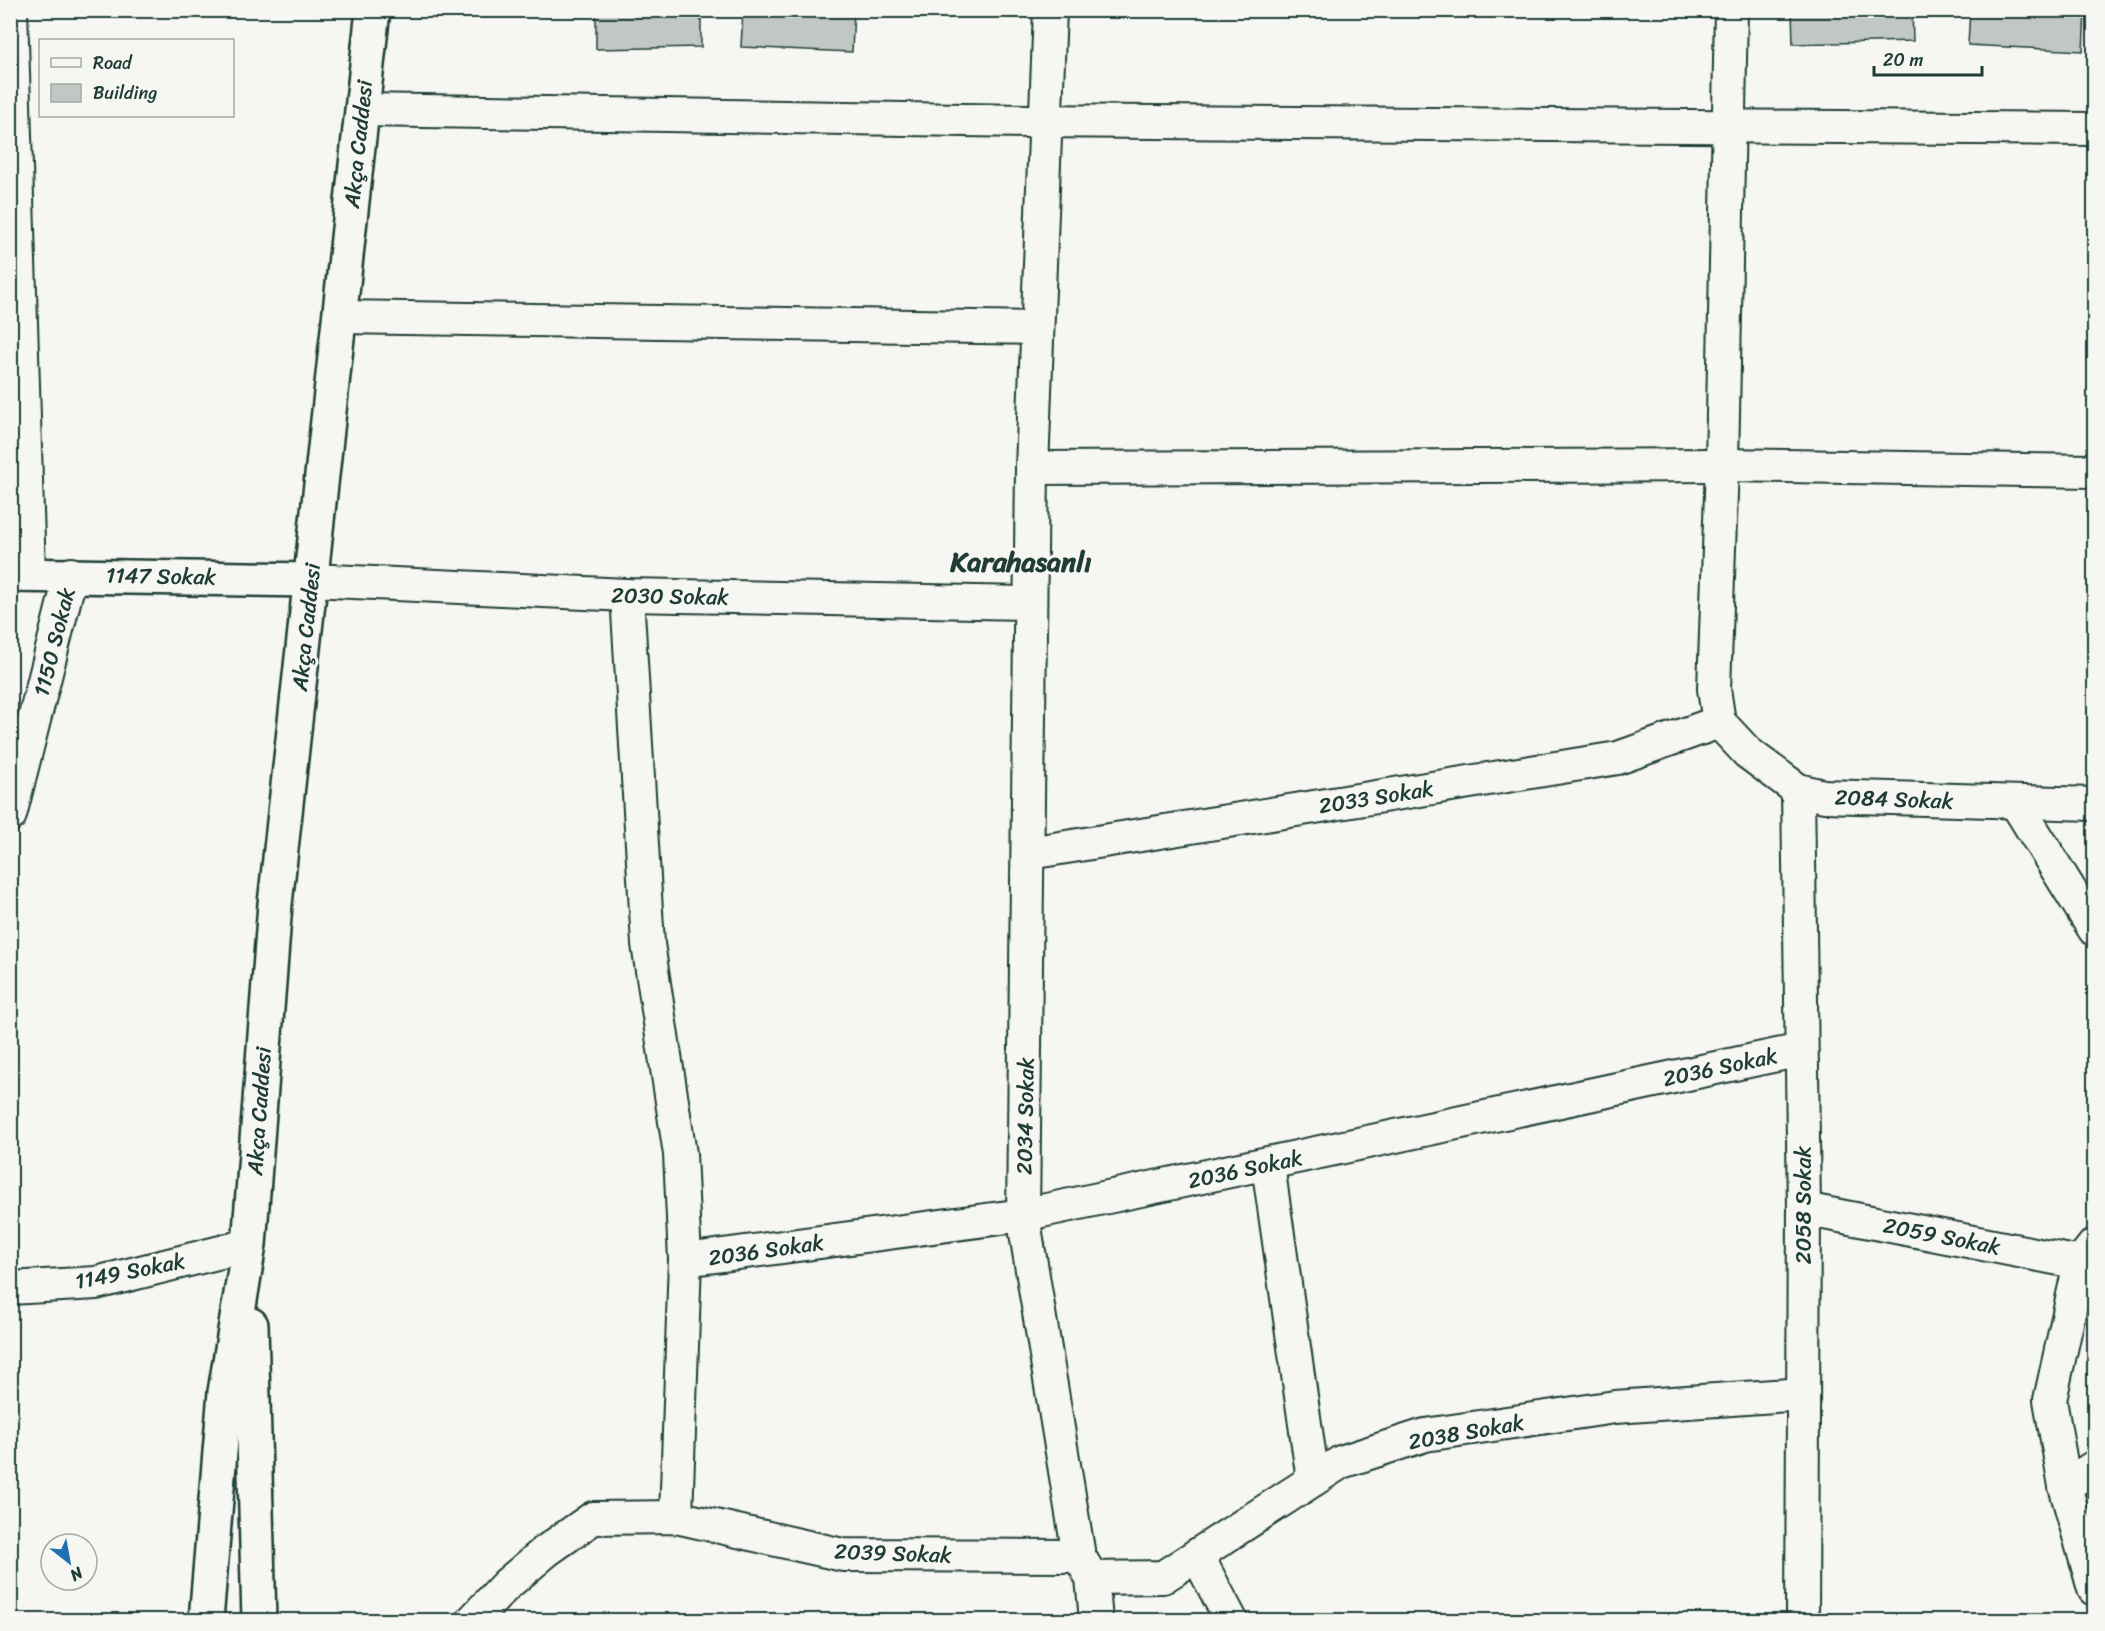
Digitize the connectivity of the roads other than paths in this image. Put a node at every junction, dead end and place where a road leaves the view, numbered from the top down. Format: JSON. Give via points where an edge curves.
{"nodes":[{"id":1,"x":11,"y":10,"type":"edge"},
{"id":2,"x":373,"y":10,"type":"edge"},
{"id":3,"x":1050,"y":10,"type":"edge"},
{"id":4,"x":1731,"y":10,"type":"edge"},
{"id":5,"x":362,"y":111,"type":"junction"},
{"id":6,"x":1044,"y":121,"type":"junction"},
{"id":7,"x":1729,"y":126,"type":"junction"},
{"id":8,"x":2094,"y":129,"type":"edge"},
{"id":9,"x":339,"y":317,"type":"junction"},
{"id":10,"x":1037,"y":328,"type":"junction"},
{"id":11,"x":1722,"y":465,"type":"junction"},
{"id":12,"x":1032,"y":468,"type":"junction"},
{"id":13,"x":2094,"y":471,"type":"edge"},
{"id":14,"x":20,"y":574,"type":"edge"},
{"id":15,"x":71,"y":574,"type":"junction"},
{"id":16,"x":311,"y":579,"type":"junction"},
{"id":17,"x":627,"y":595,"type":"junction"},
{"id":18,"x":1030,"y":603,"type":"junction"},
{"id":19,"x":1719,"y":722,"type":"junction"},
{"id":20,"x":1798,"y":790,"type":"junction"},
{"id":21,"x":2016,"y":803,"type":"junction"},
{"id":22,"x":2094,"y":804,"type":"edge"},
{"id":23,"x":10,"y":815,"type":"edge"},
{"id":24,"x":1029,"y":853,"type":"junction"},
{"id":25,"x":2094,"y":929,"type":"edge"},
{"id":26,"x":1801,"y":1050,"type":"junction"},
{"id":27,"x":1268,"y":1165,"type":"junction"},
{"id":28,"x":1804,"y":1209,"type":"junction"},
{"id":29,"x":1023,"y":1215,"type":"junction"},
{"id":30,"x":249,"y":1245,"type":"junction"},
{"id":31,"x":2087,"y":1254,"type":"edge"},
{"id":32,"x":685,"y":1260,"type":"junction"},
{"id":33,"x":10,"y":1288,"type":"edge"},
{"id":34,"x":1803,"y":1394,"type":"junction"},
{"id":35,"x":2094,"y":1467,"type":"edge"},
{"id":36,"x":1313,"y":1480,"type":"junction"},
{"id":37,"x":2065,"y":1486,"type":"junction"},
{"id":38,"x":676,"y":1516,"type":"junction"},
{"id":39,"x":1197,"y":1555,"type":"junction"},
{"id":40,"x":1085,"y":1567,"type":"junction"},
{"id":41,"x":2094,"y":1589,"type":"edge"},
{"id":42,"x":206,"y":1620,"type":"edge"},
{"id":43,"x":259,"y":1620,"type":"edge"},
{"id":44,"x":473,"y":1620,"type":"edge"},
{"id":45,"x":1096,"y":1620,"type":"edge"},
{"id":46,"x":1231,"y":1620,"type":"edge"},
{"id":47,"x":1802,"y":1620,"type":"edge"}],
"edges":[{"from":1,"to":14,"type":"street"},
{"from":2,"to":5,"type":"street","name":"Akça Caddesi"},
{"from":3,"to":6,"type":"street","name":"2034 Sokak"},
{"from":4,"to":7,"type":"street"},
{"from":5,"to":6,"type":"street"},
{"from":5,"to":9,"type":"street","name":"Akça Caddesi"},
{"from":6,"to":7,"type":"street"},
{"from":6,"to":10,"type":"street","name":"2034 Sokak"},
{"from":7,"to":8,"type":"street"},
{"from":7,"to":11,"type":"street"},
{"from":9,"to":10,"type":"street"},
{"from":9,"to":16,"type":"street","name":"Akça Caddesi"},
{"from":10,"to":12,"type":"street","name":"2034 Sokak"},
{"from":11,"to":12,"type":"street"},
{"from":11,"to":13,"type":"street"},
{"from":11,"to":19,"type":"street","via":[[1714,689]]},
{"from":12,"to":18,"type":"street","name":"2034 Sokak"},
{"from":14,"to":15,"type":"street","name":"1147 Sokak"},
{"from":15,"to":16,"type":"street","name":"1147 Sokak"},
{"from":15,"to":23,"type":"street","name":"1150 Sokak"},
{"from":16,"to":17,"type":"street","name":"2030 Sokak"},
{"from":16,"to":30,"type":"street","name":"Akça Caddesi","via":[[275,904]]},
{"from":17,"to":18,"type":"street","name":"2030 Sokak"},
{"from":17,"to":32,"type":"street","via":[[648,944],[680,1154]]},
{"from":18,"to":24,"type":"street","name":"2034 Sokak"},
{"from":19,"to":20,"type":"street","name":"2084 Sokak","via":[[1748,753]]},
{"from":19,"to":24,"type":"street","name":"2033 Sokak","via":[[1618,758]]},
{"from":20,"to":21,"type":"street","name":"2084 Sokak","via":[[1824,796]]},
{"from":20,"to":26,"type":"street","name":"2058 Sokak"},
{"from":21,"to":22,"type":"street","name":"2084 Sokak"},
{"from":21,"to":25,"type":"street"},
{"from":24,"to":29,"type":"street","name":"2034 Sokak"},
{"from":26,"to":27,"type":"street","name":"2036 Sokak"},
{"from":26,"to":28,"type":"street","name":"2058 Sokak"},
{"from":27,"to":29,"type":"street","name":"2036 Sokak"},
{"from":27,"to":36,"type":"street"},
{"from":28,"to":31,"type":"street","name":"2059 Sokak"},
{"from":28,"to":34,"type":"street","name":"2058 Sokak"},
{"from":29,"to":32,"type":"street","name":"2036 Sokak"},
{"from":29,"to":40,"type":"street","name":"2034 Sokak"},
{"from":30,"to":33,"type":"street","name":"1149 Sokak","via":[[96,1283]]},
{"from":30,"to":42,"type":"street","via":[[225,1392]]},
{"from":30,"to":43,"type":"street"},
{"from":31,"to":37,"type":"street","via":[[2050,1400]]},
{"from":32,"to":38,"type":"street"},
{"from":34,"to":36,"type":"street","name":"2038 Sokak","via":[[1616,1407],[1425,1436],[1341,1462]]},
{"from":34,"to":47,"type":"street","name":"2058 Sokak"},
{"from":35,"to":37,"type":"street"},
{"from":36,"to":39,"type":"street","name":"2038 Sokak"},
{"from":37,"to":41,"type":"street"},
{"from":38,"to":40,"type":"street","name":"2039 Sokak","via":[[843,1555]]},
{"from":38,"to":44,"type":"street","name":"2039 Sokak","via":[[593,1518],[514,1578]]},
{"from":39,"to":40,"type":"street","name":"2038 Sokak","via":[[1163,1577]]},
{"from":39,"to":46,"type":"street"},
{"from":40,"to":45,"type":"street","name":"2034 Sokak"}]}
